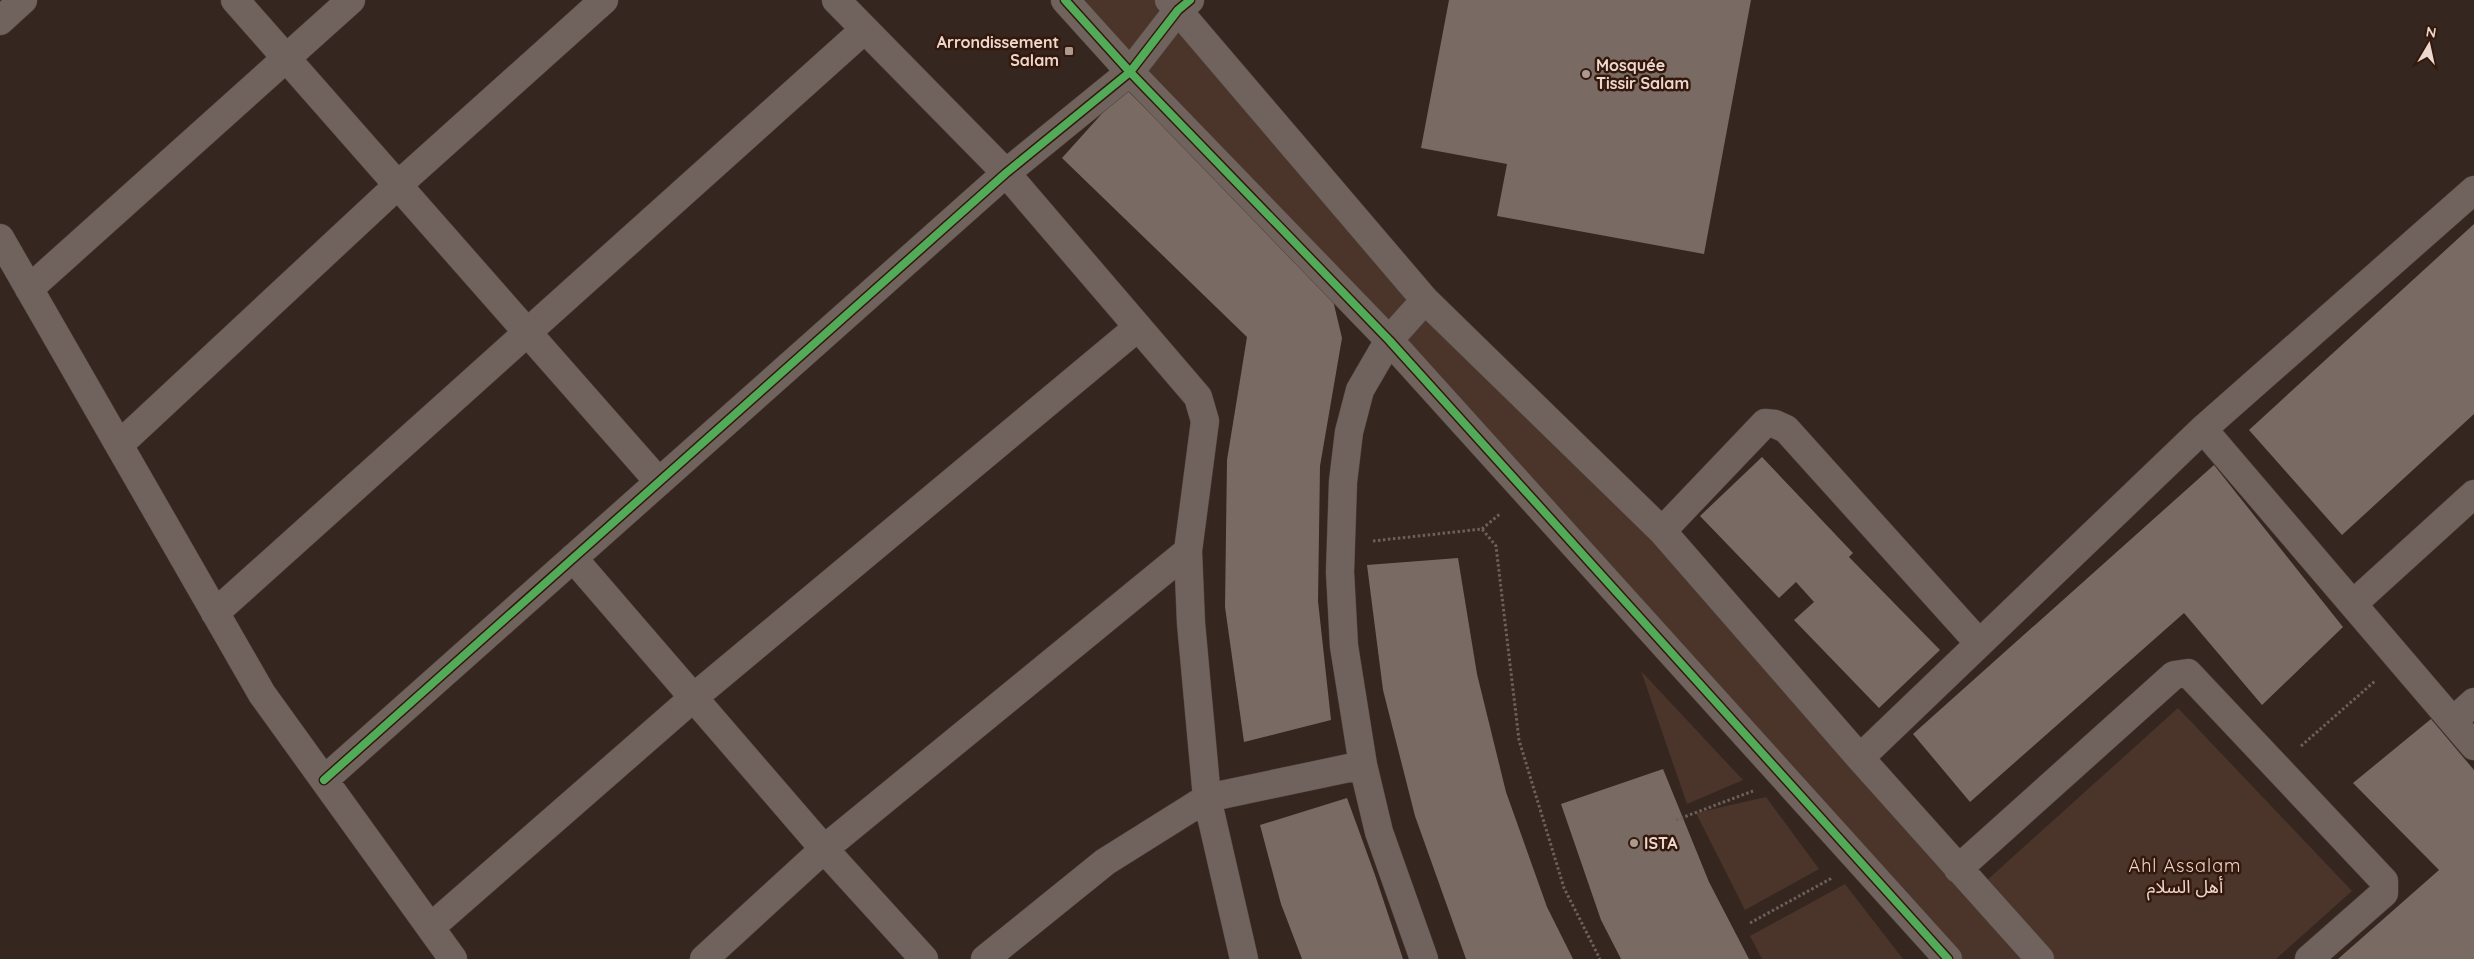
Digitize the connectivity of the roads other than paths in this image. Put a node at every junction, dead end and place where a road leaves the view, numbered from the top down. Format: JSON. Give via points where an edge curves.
{"nodes":[{"id":1,"x":23,"y":0,"type":"edge"},
{"id":2,"x":235,"y":0,"type":"edge"},
{"id":3,"x":351,"y":0,"type":"edge"},
{"id":4,"x":604,"y":0,"type":"edge"},
{"id":5,"x":836,"y":0,"type":"edge"},
{"id":6,"x":1065,"y":0,"type":"edge"},
{"id":7,"x":1179,"y":3,"type":"edge"},
{"id":8,"x":0,"y":21,"type":"edge"},
{"id":9,"x":864,"y":30,"type":"junction"},
{"id":10,"x":286,"y":58,"type":"junction"},
{"id":11,"x":1130,"y":72,"type":"junction"},
{"id":12,"x":1006,"y":173,"type":"junction"},
{"id":13,"x":398,"y":185,"type":"junction"},
{"id":14,"x":2474,"y":190,"type":"edge"},
{"id":15,"x":0,"y":238,"type":"edge"},
{"id":16,"x":29,"y":289,"type":"junction"},
{"id":17,"x":1425,"y":300,"type":"junction"},
{"id":18,"x":1137,"y":328,"type":"junction"},
{"id":19,"x":527,"y":332,"type":"junction"},
{"id":20,"x":1389,"y":340,"type":"junction"},
{"id":21,"x":2203,"y":428,"type":"junction"},
{"id":22,"x":119,"y":445,"type":"junction"},
{"id":23,"x":659,"y":482,"type":"junction"},
{"id":24,"x":2474,"y":494,"type":"edge"},
{"id":25,"x":1662,"y":531,"type":"junction"},
{"id":26,"x":1188,"y":551,"type":"junction"},
{"id":27,"x":573,"y":558,"type":"junction"},
{"id":28,"x":2353,"y":604,"type":"junction"},
{"id":29,"x":215,"y":613,"type":"junction"},
{"id":30,"x":1980,"y":643,"type":"junction"},
{"id":31,"x":693,"y":698,"type":"junction"},
{"id":32,"x":2474,"y":702,"type":"edge"},
{"id":33,"x":2453,"y":721,"type":"junction"},
{"id":34,"x":2474,"y":746,"type":"edge"},
{"id":35,"x":1860,"y":758,"type":"junction"},
{"id":36,"x":1363,"y":765,"type":"junction"},
{"id":37,"x":324,"y":780,"type":"junction"},
{"id":38,"x":1207,"y":798,"type":"junction"},
{"id":39,"x":824,"y":849,"type":"junction"},
{"id":40,"x":1958,"y":869,"type":"junction"},
{"id":41,"x":431,"y":927,"type":"junction"},
{"id":42,"x":453,"y":959,"type":"edge"},
{"id":43,"x":704,"y":959,"type":"edge"},
{"id":44,"x":924,"y":959,"type":"edge"},
{"id":45,"x":985,"y":959,"type":"edge"},
{"id":46,"x":1244,"y":959,"type":"edge"},
{"id":47,"x":1424,"y":959,"type":"edge"},
{"id":48,"x":1948,"y":959,"type":"edge"},
{"id":49,"x":2040,"y":959,"type":"edge"},
{"id":50,"x":2309,"y":959,"type":"edge"}],
"edges":[{"from":1,"to":8,"type":"street"},
{"from":2,"to":10,"type":"street"},
{"from":3,"to":10,"type":"street"},
{"from":4,"to":13,"type":"street"},
{"from":5,"to":9,"type":"street"},
{"from":6,"to":11,"type":"street"},
{"from":7,"to":11,"type":"street"},
{"from":7,"to":17,"type":"street"},
{"from":9,"to":12,"type":"street"},
{"from":9,"to":19,"type":"street"},
{"from":10,"to":13,"type":"street"},
{"from":10,"to":16,"type":"street"},
{"from":11,"to":12,"type":"street"},
{"from":11,"to":20,"type":"street"},
{"from":12,"to":18,"type":"street"},
{"from":12,"to":23,"type":"street"},
{"from":13,"to":19,"type":"street"},
{"from":13,"to":22,"type":"street"},
{"from":14,"to":21,"type":"street"},
{"from":15,"to":16,"type":"street"},
{"from":16,"to":22,"type":"street"},
{"from":17,"to":20,"type":"street"},
{"from":17,"to":25,"type":"street"},
{"from":18,"to":26,"type":"street","via":[[1198,396],[1205,421]]},
{"from":18,"to":31,"type":"street"},
{"from":19,"to":23,"type":"street"},
{"from":19,"to":29,"type":"street"},
{"from":20,"to":36,"type":"street","via":[[1360,390],[1349,432],[1343,482],[1344,646]]},
{"from":20,"to":48,"type":"street"},
{"from":21,"to":28,"type":"street"},
{"from":21,"to":30,"type":"street"},
{"from":22,"to":29,"type":"street"},
{"from":23,"to":27,"type":"street"},
{"from":24,"to":28,"type":"street"},
{"from":25,"to":30,"type":"street","via":[[1765,423],[1775,424],[1786,428]]},
{"from":25,"to":35,"type":"street"},
{"from":26,"to":38,"type":"street","via":[[1191,623]]},
{"from":26,"to":39,"type":"street"},
{"from":27,"to":31,"type":"street"},
{"from":27,"to":37,"type":"street"},
{"from":28,"to":33,"type":"street"},
{"from":29,"to":37,"type":"street","via":[[262,694]]},
{"from":30,"to":35,"type":"street"},
{"from":31,"to":39,"type":"street"},
{"from":31,"to":41,"type":"street"},
{"from":32,"to":33,"type":"street"},
{"from":33,"to":34,"type":"street"},
{"from":35,"to":40,"type":"street"},
{"from":36,"to":38,"type":"street"},
{"from":36,"to":47,"type":"street","via":[[1379,832]]},
{"from":37,"to":41,"type":"street"},
{"from":38,"to":45,"type":"street","via":[[1104,862]]},
{"from":38,"to":46,"type":"street"},
{"from":39,"to":43,"type":"street"},
{"from":39,"to":44,"type":"street"},
{"from":40,"to":49,"type":"street"},
{"from":40,"to":50,"type":"street","via":[[2174,675],[2188,672],[2384,881],[2384,893]]},
{"from":41,"to":42,"type":"street"}]}
